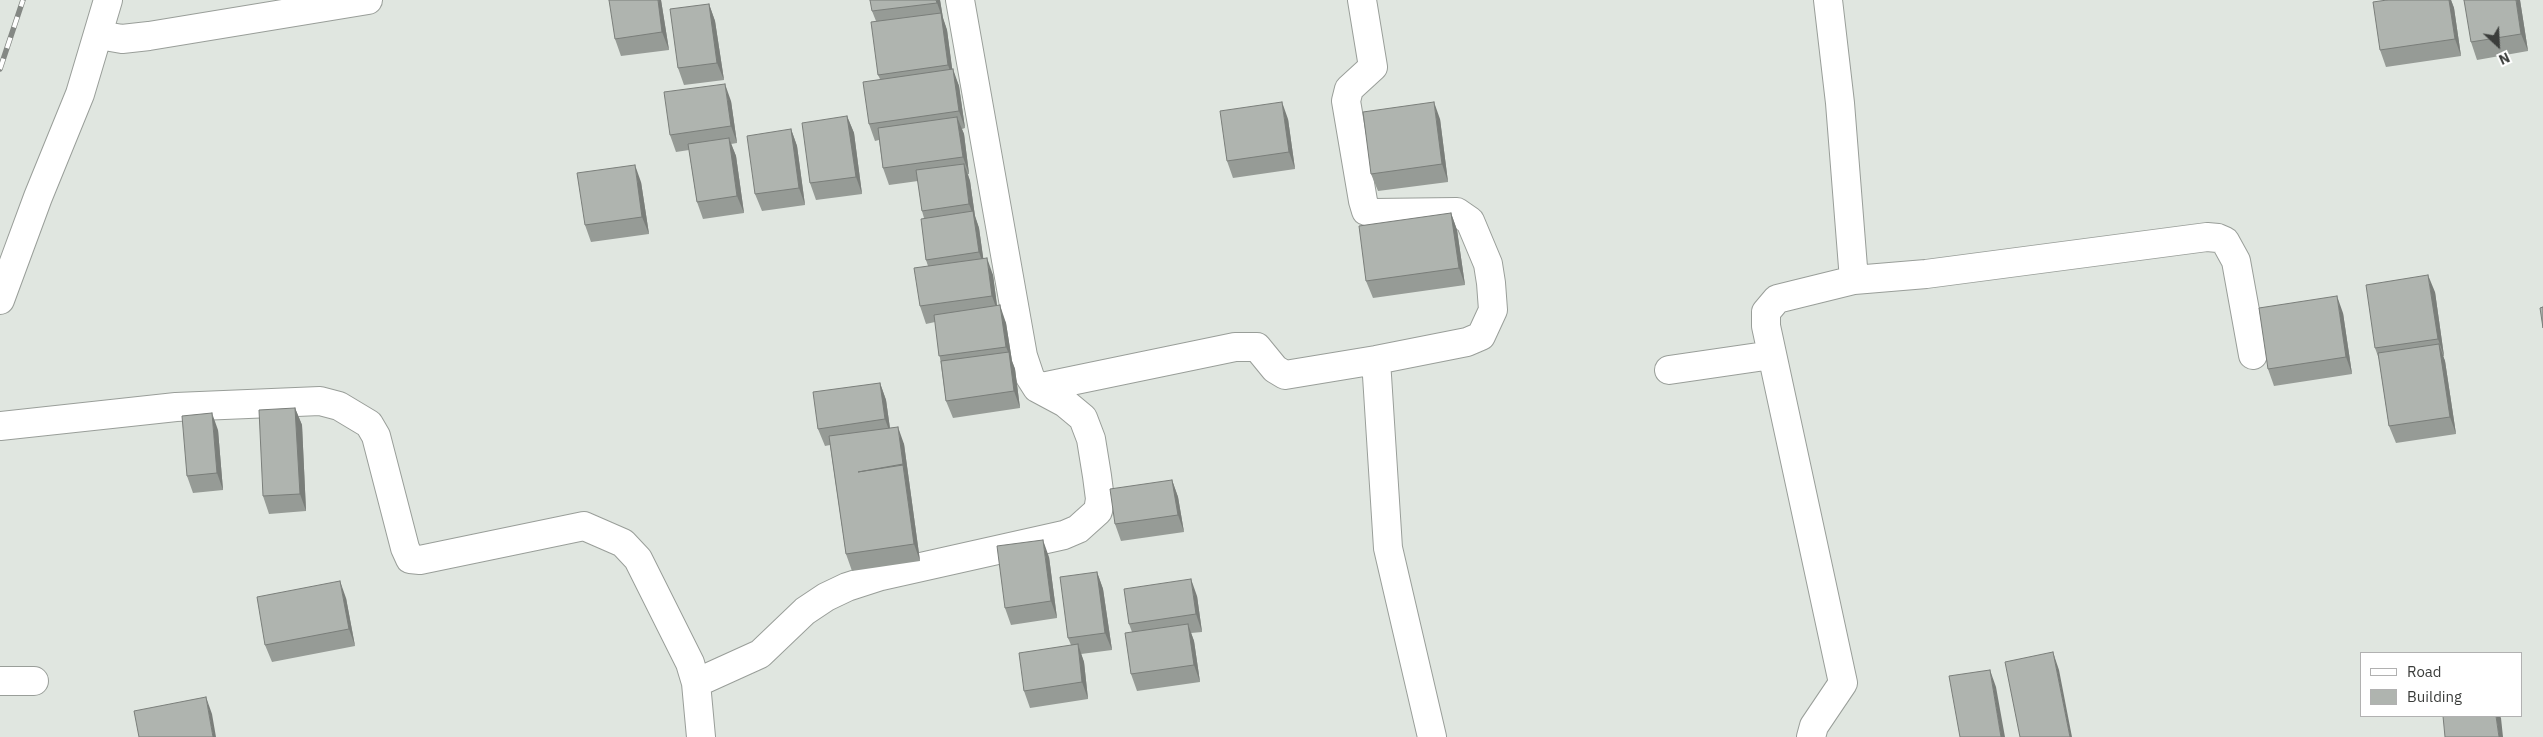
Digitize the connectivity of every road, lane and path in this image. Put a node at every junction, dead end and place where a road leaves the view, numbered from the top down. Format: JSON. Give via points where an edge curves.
{"nodes":[{"id":1,"x":108,"y":0,"type":"edge"},
{"id":2,"x":368,"y":0,"type":"edge"},
{"id":3,"x":960,"y":0,"type":"edge"},
{"id":4,"x":1362,"y":0,"type":"edge"},
{"id":5,"x":1828,"y":0,"type":"edge"},
{"id":6,"x":99,"y":35,"type":"junction"},
{"id":7,"x":1854,"y":280,"type":"junction"},
{"id":8,"x":0,"y":300,"type":"edge"},
{"id":9,"x":1772,"y":355,"type":"junction"},
{"id":10,"x":2252,"y":355,"type":"dead end"},
{"id":11,"x":1376,"y":360,"type":"junction"},
{"id":12,"x":1669,"y":370,"type":"dead end"},
{"id":13,"x":1037,"y":388,"type":"junction"},
{"id":14,"x":0,"y":426,"type":"edge"},
{"id":15,"x":0,"y":681,"type":"edge"},
{"id":16,"x":34,"y":681,"type":"dead end"},
{"id":17,"x":696,"y":683,"type":"junction"},
{"id":18,"x":701,"y":737,"type":"edge"},
{"id":19,"x":1432,"y":737,"type":"edge"},
{"id":20,"x":1811,"y":737,"type":"edge"}],
"edges":[{"from":1,"to":6,"type":"street"},
{"from":2,"to":6,"type":"street","via":[[149,36],[122,39]]},
{"from":3,"to":13,"type":"street","via":[[1023,356]]},
{"from":4,"to":11,"type":"street","via":[[1373,67],[1349,88],[1346,101],[1366,211],[1457,212],[1470,221],[1488,264],[1493,310],[1481,336],[1467,342]]},
{"from":5,"to":7,"type":"street"},
{"from":6,"to":8,"type":"street","via":[[80,94]]},
{"from":7,"to":9,"type":"street","via":[[1776,299],[1766,312]]},
{"from":7,"to":10,"type":"street","via":[[1926,274],[2207,236],[2218,238],[2225,241],[2236,261]]},
{"from":9,"to":12,"type":"street"},
{"from":9,"to":20,"type":"street","via":[[1843,683],[1814,726]]},
{"from":11,"to":13,"type":"street","via":[[1285,375],[1275,370],[1257,347],[1235,347]]},
{"from":11,"to":19,"type":"street","via":[[1388,548]]},
{"from":13,"to":17,"type":"street","via":[[1065,403],[1083,418],[1091,439],[1100,499],[1098,511],[1090,521],[1064,535],[880,576],[847,587],[804,611],[760,654]]},
{"from":14,"to":17,"type":"street","via":[[176,408],[320,401],[339,406],[368,424],[376,436],[410,559],[420,560],[584,526],[623,543],[638,559],[690,663]]},
{"from":15,"to":16,"type":"street"},
{"from":17,"to":18,"type":"street"}]}
